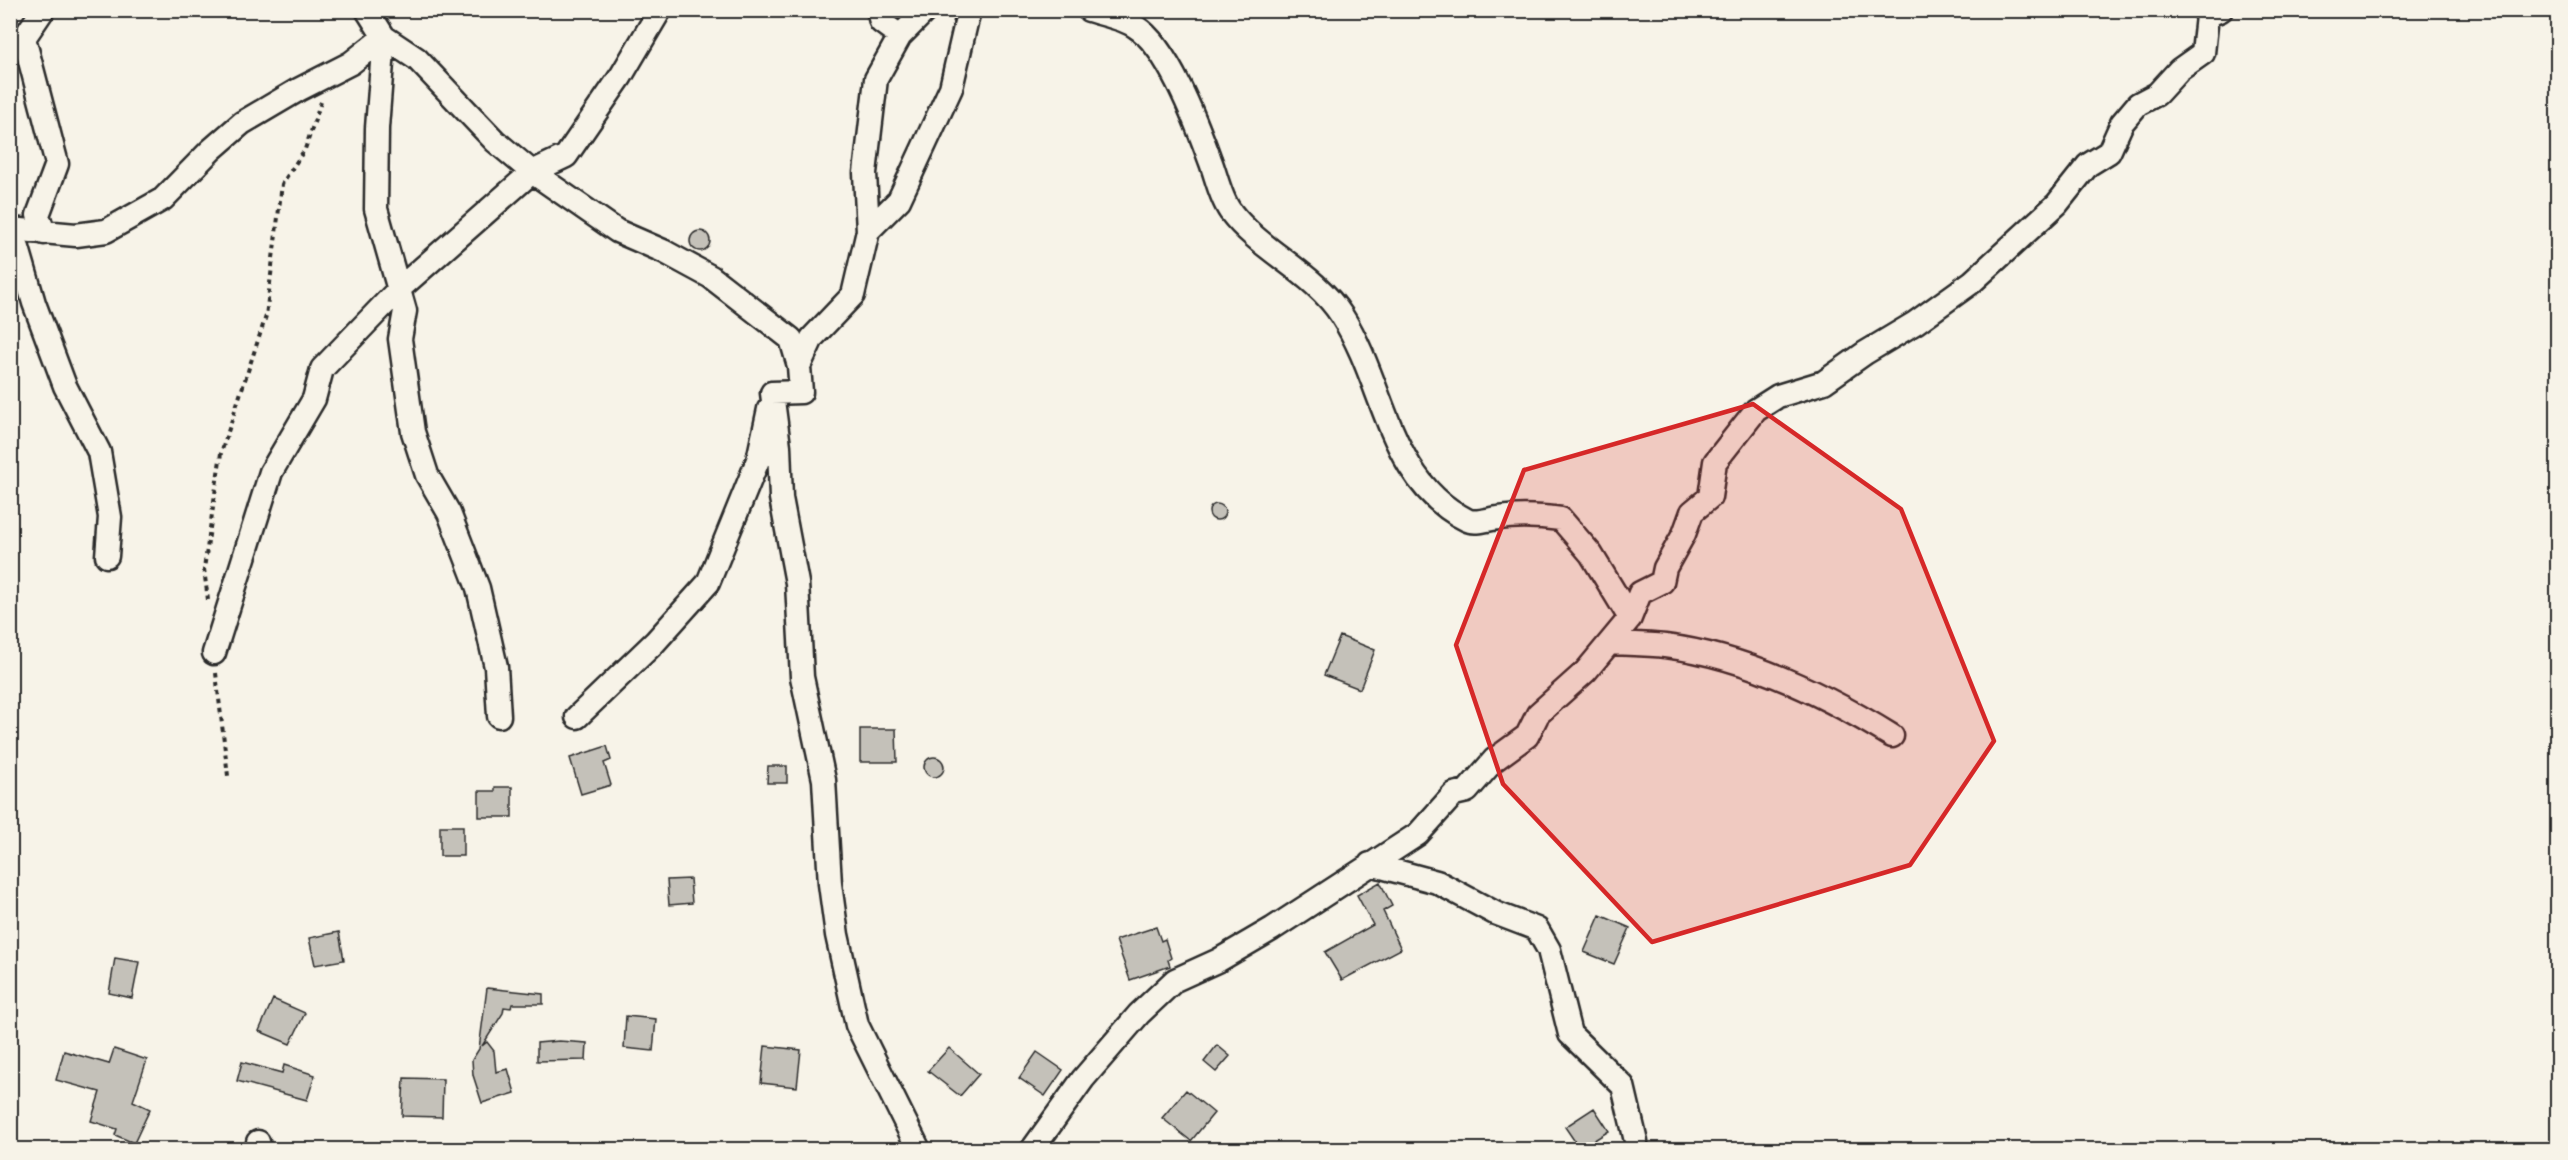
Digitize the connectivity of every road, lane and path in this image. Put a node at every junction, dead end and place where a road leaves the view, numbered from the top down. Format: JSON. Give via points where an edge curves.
{"nodes":[{"id":1,"x":43,"y":10,"type":"edge"},
{"id":2,"x":367,"y":10,"type":"edge"},
{"id":3,"x":660,"y":10,"type":"edge"},
{"id":4,"x":878,"y":10,"type":"edge"},
{"id":5,"x":926,"y":10,"type":"edge"},
{"id":6,"x":969,"y":10,"type":"edge"},
{"id":7,"x":1089,"y":10,"type":"edge"},
{"id":8,"x":2221,"y":10,"type":"edge"},
{"id":9,"x":900,"y":36,"type":"junction"},
{"id":10,"x":384,"y":37,"type":"junction"},
{"id":11,"x":332,"y":73,"type":"junction"},
{"id":12,"x":532,"y":172,"type":"junction"},
{"id":13,"x":10,"y":229,"type":"edge"},
{"id":14,"x":868,"y":231,"type":"junction"},
{"id":15,"x":44,"y":233,"type":"junction"},
{"id":16,"x":10,"y":239,"type":"edge"},
{"id":17,"x":399,"y":289,"type":"junction"},
{"id":18,"x":799,"y":366,"type":"junction"},
{"id":19,"x":772,"y":393,"type":"junction"},
{"id":20,"x":107,"y":556,"type":"dead end"},
{"id":21,"x":209,"y":611,"type":"dead end"},
{"id":22,"x":1630,"y":618,"type":"junction"},
{"id":23,"x":1610,"y":643,"type":"junction"},
{"id":24,"x":214,"y":653,"type":"joint"},
{"id":25,"x":499,"y":716,"type":"dead end"},
{"id":26,"x":576,"y":717,"type":"dead end"},
{"id":27,"x":1892,"y":736,"type":"dead end"},
{"id":28,"x":228,"y":776,"type":"dead end"},
{"id":29,"x":1370,"y":864,"type":"junction"},
{"id":30,"x":918,"y":1149,"type":"edge"},
{"id":31,"x":1032,"y":1149,"type":"edge"},
{"id":32,"x":1636,"y":1149,"type":"edge"}],
"edges":[{"from":1,"to":15,"type":"street","via":[[24,38],[57,164],[38,215]]},
{"from":2,"to":10,"type":"street"},
{"from":3,"to":12,"type":"street","via":[[566,156]]},
{"from":4,"to":9,"type":"street","via":[[881,22]]},
{"from":5,"to":9,"type":"street"},
{"from":6,"to":14,"type":"street","via":[[951,88],[899,200]]},
{"from":7,"to":22,"type":"street","via":[[1135,26],[1155,42],[1198,126],[1228,208],[1253,237],[1315,286],[1341,315],[1368,365],[1402,455],[1418,481],[1446,508],[1470,522],[1522,514],[1561,519],[1591,555]]},
{"from":8,"to":22,"type":"street","via":[[2207,16],[2203,53],[2179,70],[2157,94],[2138,104],[2122,123],[2109,152],[2088,165],[2057,204],[1972,282],[1824,382],[1778,396],[1756,410],[1715,462],[1710,497],[1692,512],[1662,582],[1640,593]]},
{"from":9,"to":14,"type":"street","via":[[876,79],[865,172]]},
{"from":10,"to":11,"type":"street"},
{"from":10,"to":12,"type":"street","via":[[417,59],[495,141]]},
{"from":10,"to":17,"type":"street","via":[[376,128],[376,209]]},
{"from":11,"to":15,"type":"street","via":[[242,123],[163,199],[106,231],[76,235]]},
{"from":11,"to":21,"type":"path","via":[[304,149],[282,184],[266,316],[221,453],[204,569]]},
{"from":12,"to":17,"type":"street"},
{"from":12,"to":18,"type":"street","via":[[617,231],[711,277],[791,339]]},
{"from":13,"to":15,"type":"street"},
{"from":14,"to":18,"type":"street","via":[[854,295],[812,338]]},
{"from":16,"to":20,"type":"street","via":[[18,248],[65,386],[99,452],[110,518]]},
{"from":17,"to":24,"type":"street","via":[[322,369],[314,399],[271,472]]},
{"from":17,"to":25,"type":"street","via":[[405,311],[400,339],[413,432],[427,475],[449,513],[478,588],[496,667]]},
{"from":18,"to":19,"type":"street","via":[[801,393]]},
{"from":19,"to":26,"type":"street","via":[[758,460],[708,583],[655,642]]},
{"from":19,"to":30,"type":"street","via":[[781,498],[797,583],[802,678],[825,780],[830,884],[837,935],[857,1024]]},
{"from":22,"to":23,"type":"street"},
{"from":23,"to":27,"type":"street","via":[[1666,646],[1758,669],[1846,708]]},
{"from":23,"to":29,"type":"street","via":[[1586,671],[1538,714],[1527,736],[1494,760],[1467,791],[1454,794],[1418,834]]},
{"from":24,"to":28,"type":"path"},
{"from":29,"to":31,"type":"street","via":[[1272,929],[1175,980],[1138,1014]]},
{"from":29,"to":32,"type":"street","via":[[1437,882],[1495,913],[1537,929],[1549,950],[1570,1034],[1623,1086]]}]}
